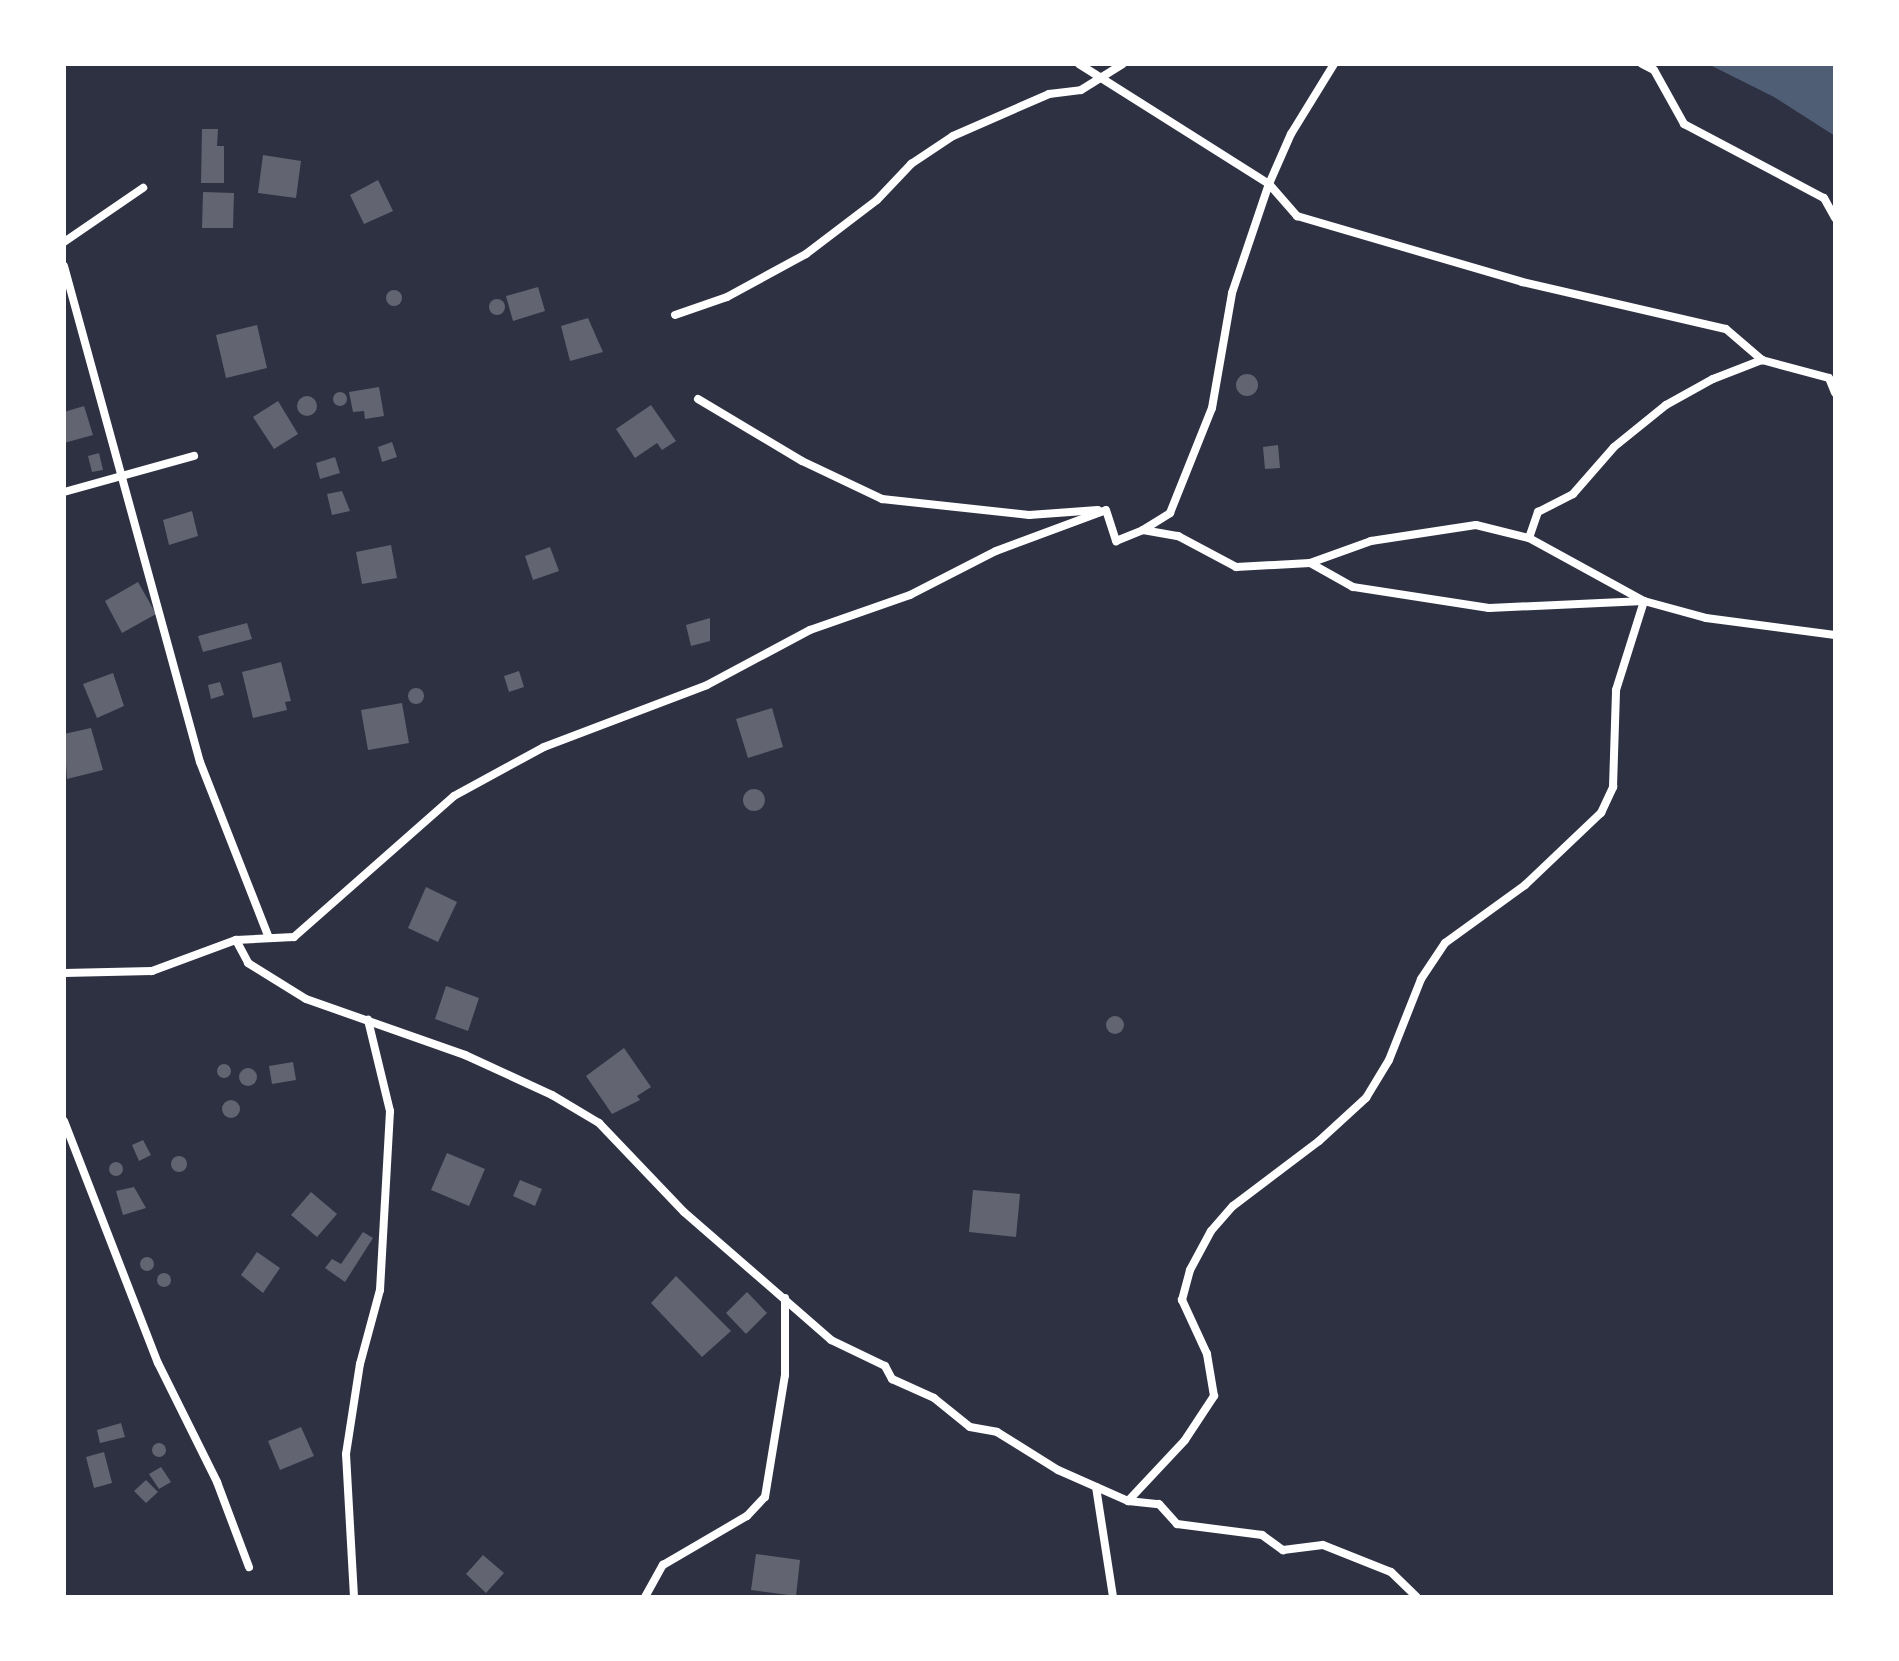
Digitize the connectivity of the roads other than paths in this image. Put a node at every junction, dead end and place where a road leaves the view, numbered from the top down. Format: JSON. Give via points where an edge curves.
{"nodes":[{"id":1,"x":1079,"y":64,"type":"edge"},
{"id":2,"x":1123,"y":64,"type":"edge"},
{"id":3,"x":1334,"y":64,"type":"edge"},
{"id":4,"x":1642,"y":64,"type":"edge"},
{"id":5,"x":1102,"y":77,"type":"junction"},
{"id":6,"x":1269,"y":184,"type":"junction"},
{"id":7,"x":143,"y":188,"type":"dead end"},
{"id":8,"x":1835,"y":218,"type":"edge"},
{"id":9,"x":64,"y":242,"type":"edge"},
{"id":10,"x":64,"y":266,"type":"edge"},
{"id":11,"x":675,"y":315,"type":"dead end"},
{"id":12,"x":1762,"y":360,"type":"junction"},
{"id":13,"x":1835,"y":393,"type":"edge"},
{"id":14,"x":698,"y":399,"type":"dead end"},
{"id":15,"x":194,"y":456,"type":"dead end"},
{"id":16,"x":120,"y":476,"type":"junction"},
{"id":17,"x":64,"y":492,"type":"edge"},
{"id":18,"x":1106,"y":510,"type":"junction"},
{"id":19,"x":1143,"y":530,"type":"junction"},
{"id":20,"x":1529,"y":538,"type":"junction"},
{"id":21,"x":1310,"y":563,"type":"junction"},
{"id":22,"x":1644,"y":601,"type":"junction"},
{"id":23,"x":1835,"y":635,"type":"edge"},
{"id":24,"x":269,"y":938,"type":"junction"},
{"id":25,"x":236,"y":940,"type":"junction"},
{"id":26,"x":64,"y":973,"type":"edge"},
{"id":27,"x":368,"y":1020,"type":"junction"},
{"id":28,"x":64,"y":1121,"type":"edge"},
{"id":29,"x":785,"y":1298,"type":"junction"},
{"id":30,"x":1096,"y":1487,"type":"junction"},
{"id":31,"x":1128,"y":1501,"type":"junction"},
{"id":32,"x":249,"y":1567,"type":"dead end"},
{"id":33,"x":354,"y":1597,"type":"edge"},
{"id":34,"x":645,"y":1597,"type":"edge"},
{"id":35,"x":1113,"y":1597,"type":"edge"},
{"id":36,"x":1417,"y":1597,"type":"edge"}],
"edges":[{"from":1,"to":5,"type":"street"},
{"from":2,"to":5,"type":"street"},
{"from":3,"to":6,"type":"street","via":[[1291,134]]},
{"from":4,"to":8,"type":"street","via":[[1654,70],[1684,124],[1824,198]]},
{"from":5,"to":6,"type":"street"},
{"from":5,"to":11,"type":"street","via":[[1081,90],[1049,94],[953,136],[911,164],[877,200],[806,254],[727,297]]},
{"from":6,"to":12,"type":"street","via":[[1297,216],[1507,278],[1726,329]]},
{"from":6,"to":19,"type":"street","via":[[1232,293],[1212,408],[1170,513]]},
{"from":7,"to":9,"type":"street"},
{"from":10,"to":16,"type":"street"},
{"from":12,"to":13,"type":"street","via":[[1829,378]]},
{"from":12,"to":20,"type":"street","via":[[1666,405],[1614,447],[1573,494],[1538,512]]},
{"from":14,"to":18,"type":"street","via":[[802,461],[882,499],[1029,515]]},
{"from":15,"to":16,"type":"street"},
{"from":16,"to":17,"type":"street"},
{"from":16,"to":24,"type":"street","via":[[200,762]]},
{"from":18,"to":19,"type":"street","via":[[1116,541]]},
{"from":18,"to":24,"type":"street","via":[[996,551],[910,595],[810,630],[707,685],[544,747],[454,796],[294,937]]},
{"from":19,"to":21,"type":"street","via":[[1178,536],[1236,567]]},
{"from":20,"to":21,"type":"street","via":[[1476,525],[1371,541]]},
{"from":20,"to":22,"type":"street"},
{"from":21,"to":22,"type":"street","via":[[1353,587],[1489,608]]},
{"from":22,"to":23,"type":"street","via":[[1706,618]]},
{"from":22,"to":31,"type":"street","via":[[1616,690],[1613,787],[1601,813],[1525,885],[1445,943],[1421,979],[1389,1060],[1366,1098],[1233,1206],[1211,1231],[1190,1270],[1182,1300],[1207,1354],[1214,1396],[1185,1440]]},
{"from":24,"to":25,"type":"street"},
{"from":25,"to":26,"type":"street","via":[[152,971]]},
{"from":25,"to":27,"type":"street","via":[[248,963],[283,985]]},
{"from":27,"to":29,"type":"street","via":[[465,1055],[599,1123],[684,1212]]},
{"from":27,"to":33,"type":"street","via":[[390,1111],[387,1229],[346,1454]]},
{"from":28,"to":32,"type":"street","via":[[158,1363],[217,1482]]},
{"from":29,"to":30,"type":"street","via":[[831,1340],[885,1366],[892,1379],[934,1398],[970,1427],[997,1432]]},
{"from":29,"to":34,"type":"street","via":[[785,1375],[765,1497],[747,1516],[663,1565]]},
{"from":30,"to":31,"type":"street"},
{"from":30,"to":35,"type":"street"},
{"from":31,"to":36,"type":"street","via":[[1159,1504],[1177,1524],[1262,1535],[1283,1550],[1323,1545],[1391,1572]]}]}
